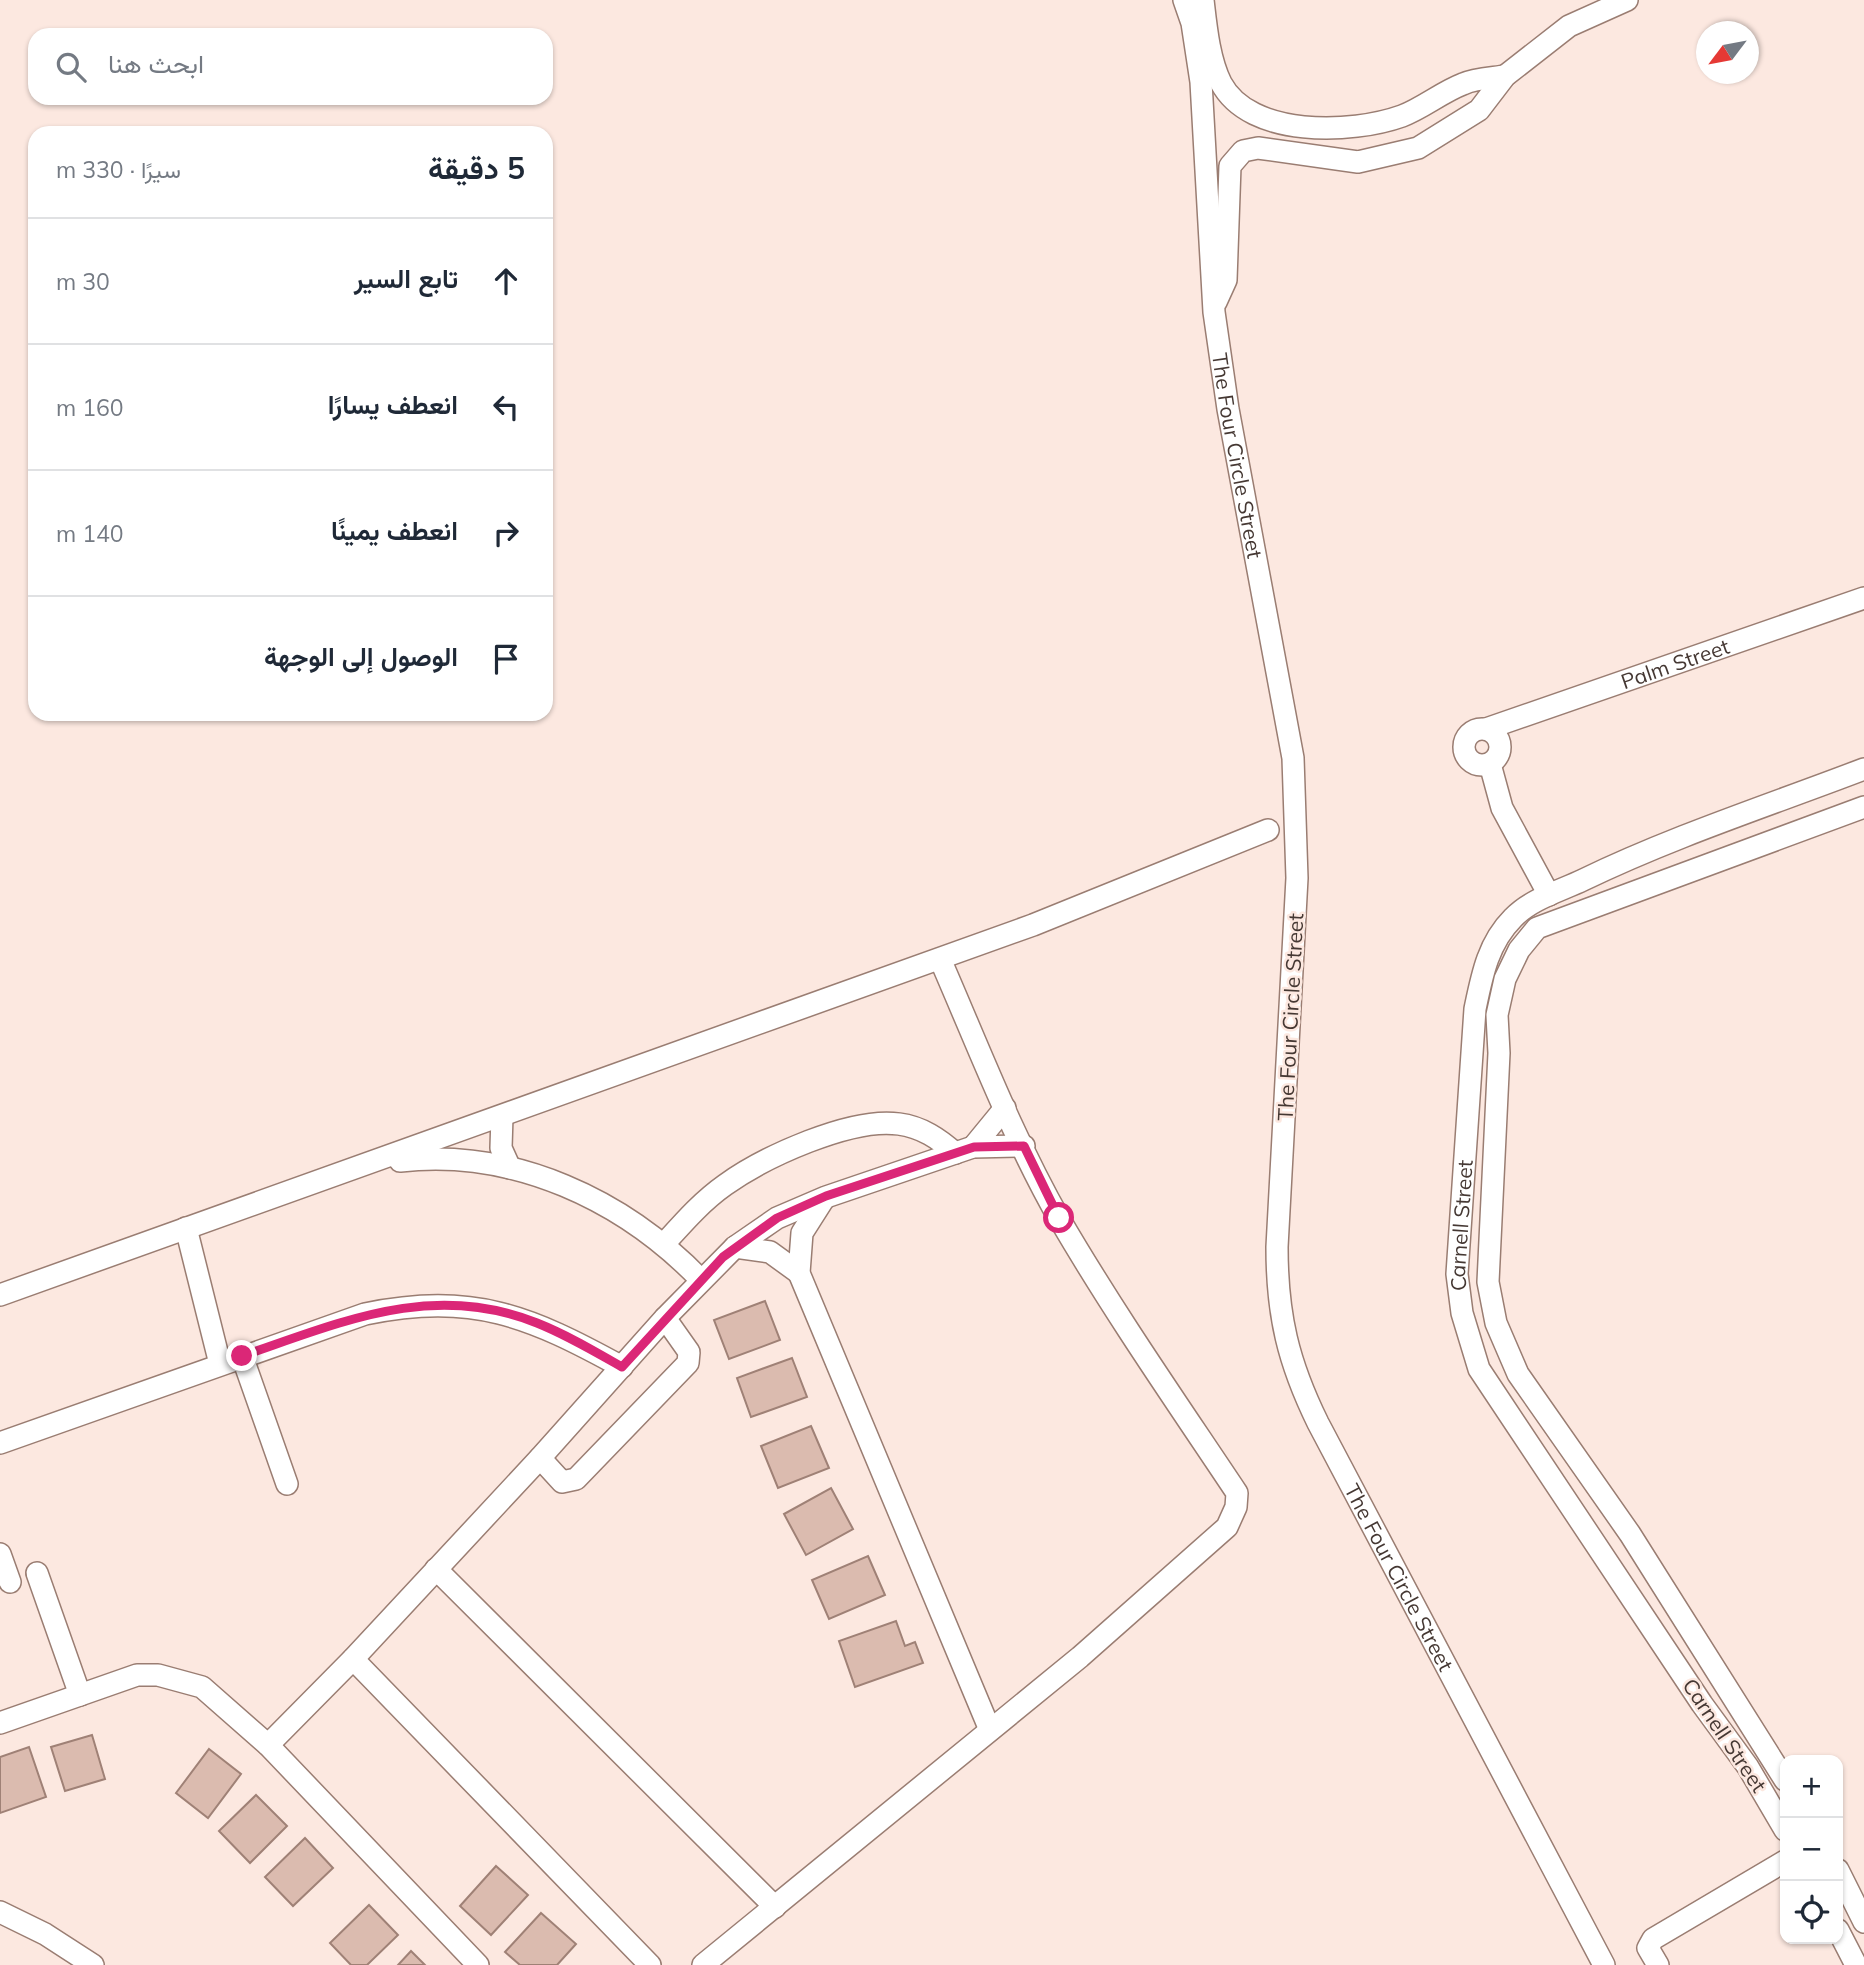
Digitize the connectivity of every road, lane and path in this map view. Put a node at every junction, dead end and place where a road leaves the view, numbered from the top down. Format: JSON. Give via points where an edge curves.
{"nodes":[{"id":1,"x":1184,"y":0,"type":"edge"},
{"id":2,"x":1203,"y":0,"type":"edge"},
{"id":3,"x":1627,"y":0,"type":"edge"},
{"id":4,"x":1505,"y":76,"type":"junction"},
{"id":5,"x":1403,"y":116,"type":"junction"},
{"id":6,"x":1353,"y":129,"type":"junction"},
{"id":7,"x":1418,"y":148,"type":"junction"},
{"id":8,"x":1357,"y":162,"type":"junction"},
{"id":9,"x":1214,"y":312,"type":"junction"},
{"id":10,"x":1864,"y":598,"type":"edge"},
{"id":11,"x":1864,"y":769,"type":"edge"},
{"id":12,"x":1864,"y":807,"type":"edge"},
{"id":13,"x":1268,"y":831,"type":"dead end"},
{"id":14,"x":1672,"y":841,"type":"junction"},
{"id":15,"x":1685,"y":871,"type":"junction"},
{"id":16,"x":1549,"y":895,"type":"junction"},
{"id":17,"x":940,"y":959,"type":"junction"},
{"id":18,"x":1475,"y":1009,"type":"junction"},
{"id":19,"x":1497,"y":1014,"type":"junction"},
{"id":20,"x":1005,"y":1108,"type":"junction"},
{"id":21,"x":502,"y":1116,"type":"junction"},
{"id":22,"x":1024,"y":1146,"type":"junction"},
{"id":23,"x":964,"y":1150,"type":"junction"},
{"id":24,"x":370,"y":1164,"type":"junction"},
{"id":25,"x":510,"y":1168,"type":"junction"},
{"id":26,"x":826,"y":1196,"type":"junction"},
{"id":27,"x":187,"y":1228,"type":"junction"},
{"id":28,"x":664,"y":1244,"type":"junction"},
{"id":29,"x":735,"y":1247,"type":"junction"},
{"id":30,"x":799,"y":1273,"type":"junction"},
{"id":31,"x":701,"y":1280,"type":"junction"},
{"id":32,"x":0,"y":1295,"type":"edge"},
{"id":33,"x":665,"y":1318,"type":"junction"},
{"id":34,"x":242,"y":1356,"type":"junction"},
{"id":35,"x":220,"y":1364,"type":"junction"},
{"id":36,"x":622,"y":1367,"type":"junction"},
{"id":37,"x":0,"y":1443,"type":"edge"},
{"id":38,"x":540,"y":1458,"type":"junction"},
{"id":39,"x":287,"y":1484,"type":"dead end"},
{"id":40,"x":0,"y":1554,"type":"edge"},
{"id":41,"x":436,"y":1569,"type":"junction"},
{"id":42,"x":37,"y":1573,"type":"dead end"},
{"id":43,"x":10,"y":1582,"type":"dead end"},
{"id":44,"x":353,"y":1659,"type":"junction"},
{"id":45,"x":1727,"y":1687,"type":"junction"},
{"id":46,"x":80,"y":1695,"type":"junction"},
{"id":47,"x":1702,"y":1704,"type":"junction"},
{"id":48,"x":0,"y":1723,"type":"edge"},
{"id":49,"x":990,"y":1730,"type":"junction"},
{"id":50,"x":268,"y":1745,"type":"junction"},
{"id":51,"x":1780,"y":1772,"type":"edge"},
{"id":52,"x":1780,"y":1821,"type":"edge"},
{"id":53,"x":1780,"y":1864,"type":"edge"},
{"id":54,"x":1843,"y":1880,"type":"edge"},
{"id":55,"x":775,"y":1906,"type":"junction"},
{"id":56,"x":0,"y":1912,"type":"edge"},
{"id":57,"x":1864,"y":1922,"type":"edge"},
{"id":58,"x":1843,"y":1940,"type":"edge"},
{"id":59,"x":93,"y":1965,"type":"edge"},
{"id":60,"x":478,"y":1965,"type":"edge"},
{"id":61,"x":650,"y":1965,"type":"edge"},
{"id":62,"x":703,"y":1965,"type":"edge"},
{"id":63,"x":1604,"y":1965,"type":"edge"},
{"id":64,"x":1658,"y":1965,"type":"edge"},
{"id":65,"x":1856,"y":1965,"type":"edge"}],
"edges":[{"from":1,"to":9,"type":"street","name":"The Four Circle Street","via":[[1200,82]]},
{"from":2,"to":6,"type":"street","via":[[1221,82],[1248,113],[1296,126]]},
{"from":3,"to":4,"type":"street","via":[[1569,26]]},
{"from":4,"to":5,"type":"street","via":[[1465,83]]},
{"from":4,"to":7,"type":"street","via":[[1479,110]]},
{"from":5,"to":6,"type":"street"},
{"from":5,"to":7,"type":"street"},
{"from":6,"to":8,"type":"street"},
{"from":7,"to":8,"type":"street"},
{"from":8,"to":9,"type":"street","via":[[1258,148],[1237,156],[1230,166],[1226,280]]},
{"from":9,"to":63,"type":"street","name":"The Four Circle Street","via":[[1293,758],[1297,878],[1277,1247],[1284,1339],[1318,1423]]},
{"from":10,"to":16,"type":"street","name":"Palm Street","via":[[1486,729],[1500,742],[1499,755],[1490,764],[1502,808]]},
{"from":11,"to":14,"type":"street","name":"Carnell Street"},
{"from":12,"to":15,"type":"street","name":"Carnell Street"},
{"from":13,"to":17,"type":"street"},
{"from":14,"to":15,"type":"street"},
{"from":14,"to":16,"type":"street","name":"Carnell Street"},
{"from":15,"to":19,"type":"street","name":"Carnell Street","via":[[1538,928],[1519,950]]},
{"from":16,"to":18,"type":"street","name":"Carnell Street","via":[[1515,915],[1495,939]]},
{"from":17,"to":20,"type":"street"},
{"from":17,"to":21,"type":"street"},
{"from":18,"to":19,"type":"street"},
{"from":18,"to":47,"type":"street","name":"Carnell Street","via":[[1457,1274],[1462,1313],[1479,1369]]},
{"from":19,"to":45,"type":"street","name":"Carnell Street","via":[[1500,1054],[1488,1282],[1496,1323],[1518,1374],[1630,1534]]},
{"from":20,"to":22,"type":"street"},
{"from":20,"to":23,"type":"street"},
{"from":21,"to":24,"type":"street"},
{"from":21,"to":25,"type":"street","via":[[501,1148]]},
{"from":22,"to":23,"type":"street"},
{"from":22,"to":49,"type":"street","via":[[1059,1218],[1237,1493],[1237,1507],[1216,1538]]},
{"from":23,"to":26,"type":"street"},
{"from":23,"to":28,"type":"street","via":[[900,1124],[879,1123],[826,1137],[764,1162],[726,1184],[692,1212]]},
{"from":24,"to":25,"type":"street","via":[[448,1159]]},
{"from":24,"to":27,"type":"street"},
{"from":25,"to":28,"type":"street","via":[[599,1201]]},
{"from":26,"to":29,"type":"street","via":[[777,1218]]},
{"from":26,"to":30,"type":"street","via":[[802,1233]]},
{"from":27,"to":32,"type":"street"},
{"from":27,"to":35,"type":"street"},
{"from":28,"to":31,"type":"street"},
{"from":29,"to":30,"type":"street","via":[[770,1252]]},
{"from":29,"to":31,"type":"street"},
{"from":30,"to":49,"type":"street"},
{"from":31,"to":33,"type":"street"},
{"from":33,"to":36,"type":"street"},
{"from":33,"to":38,"type":"street","via":[[689,1352],[688,1363],[576,1479],[562,1482]]},
{"from":34,"to":35,"type":"street"},
{"from":34,"to":36,"type":"street","via":[[365,1314],[433,1304],[503,1312],[536,1322]]},
{"from":34,"to":39,"type":"street"},
{"from":35,"to":37,"type":"street"},
{"from":36,"to":38,"type":"street"},
{"from":38,"to":41,"type":"street"},
{"from":40,"to":43,"type":"street"},
{"from":41,"to":44,"type":"street"},
{"from":41,"to":55,"type":"street"},
{"from":42,"to":46,"type":"street"},
{"from":44,"to":50,"type":"street"},
{"from":44,"to":61,"type":"street"},
{"from":45,"to":47,"type":"street"},
{"from":45,"to":51,"type":"street","name":"Carnell Street"},
{"from":46,"to":48,"type":"street"},
{"from":46,"to":50,"type":"street","via":[[137,1675],[181,1679],[202,1688]]},
{"from":47,"to":52,"type":"street","name":"Carnell Street"},
{"from":49,"to":55,"type":"street"},
{"from":50,"to":60,"type":"street"},
{"from":53,"to":64,"type":"street","via":[[1653,1939],[1648,1948]]},
{"from":54,"to":57,"type":"street"},
{"from":55,"to":62,"type":"street"},
{"from":56,"to":59,"type":"street","via":[[46,1934]]},
{"from":58,"to":65,"type":"street"}]}
